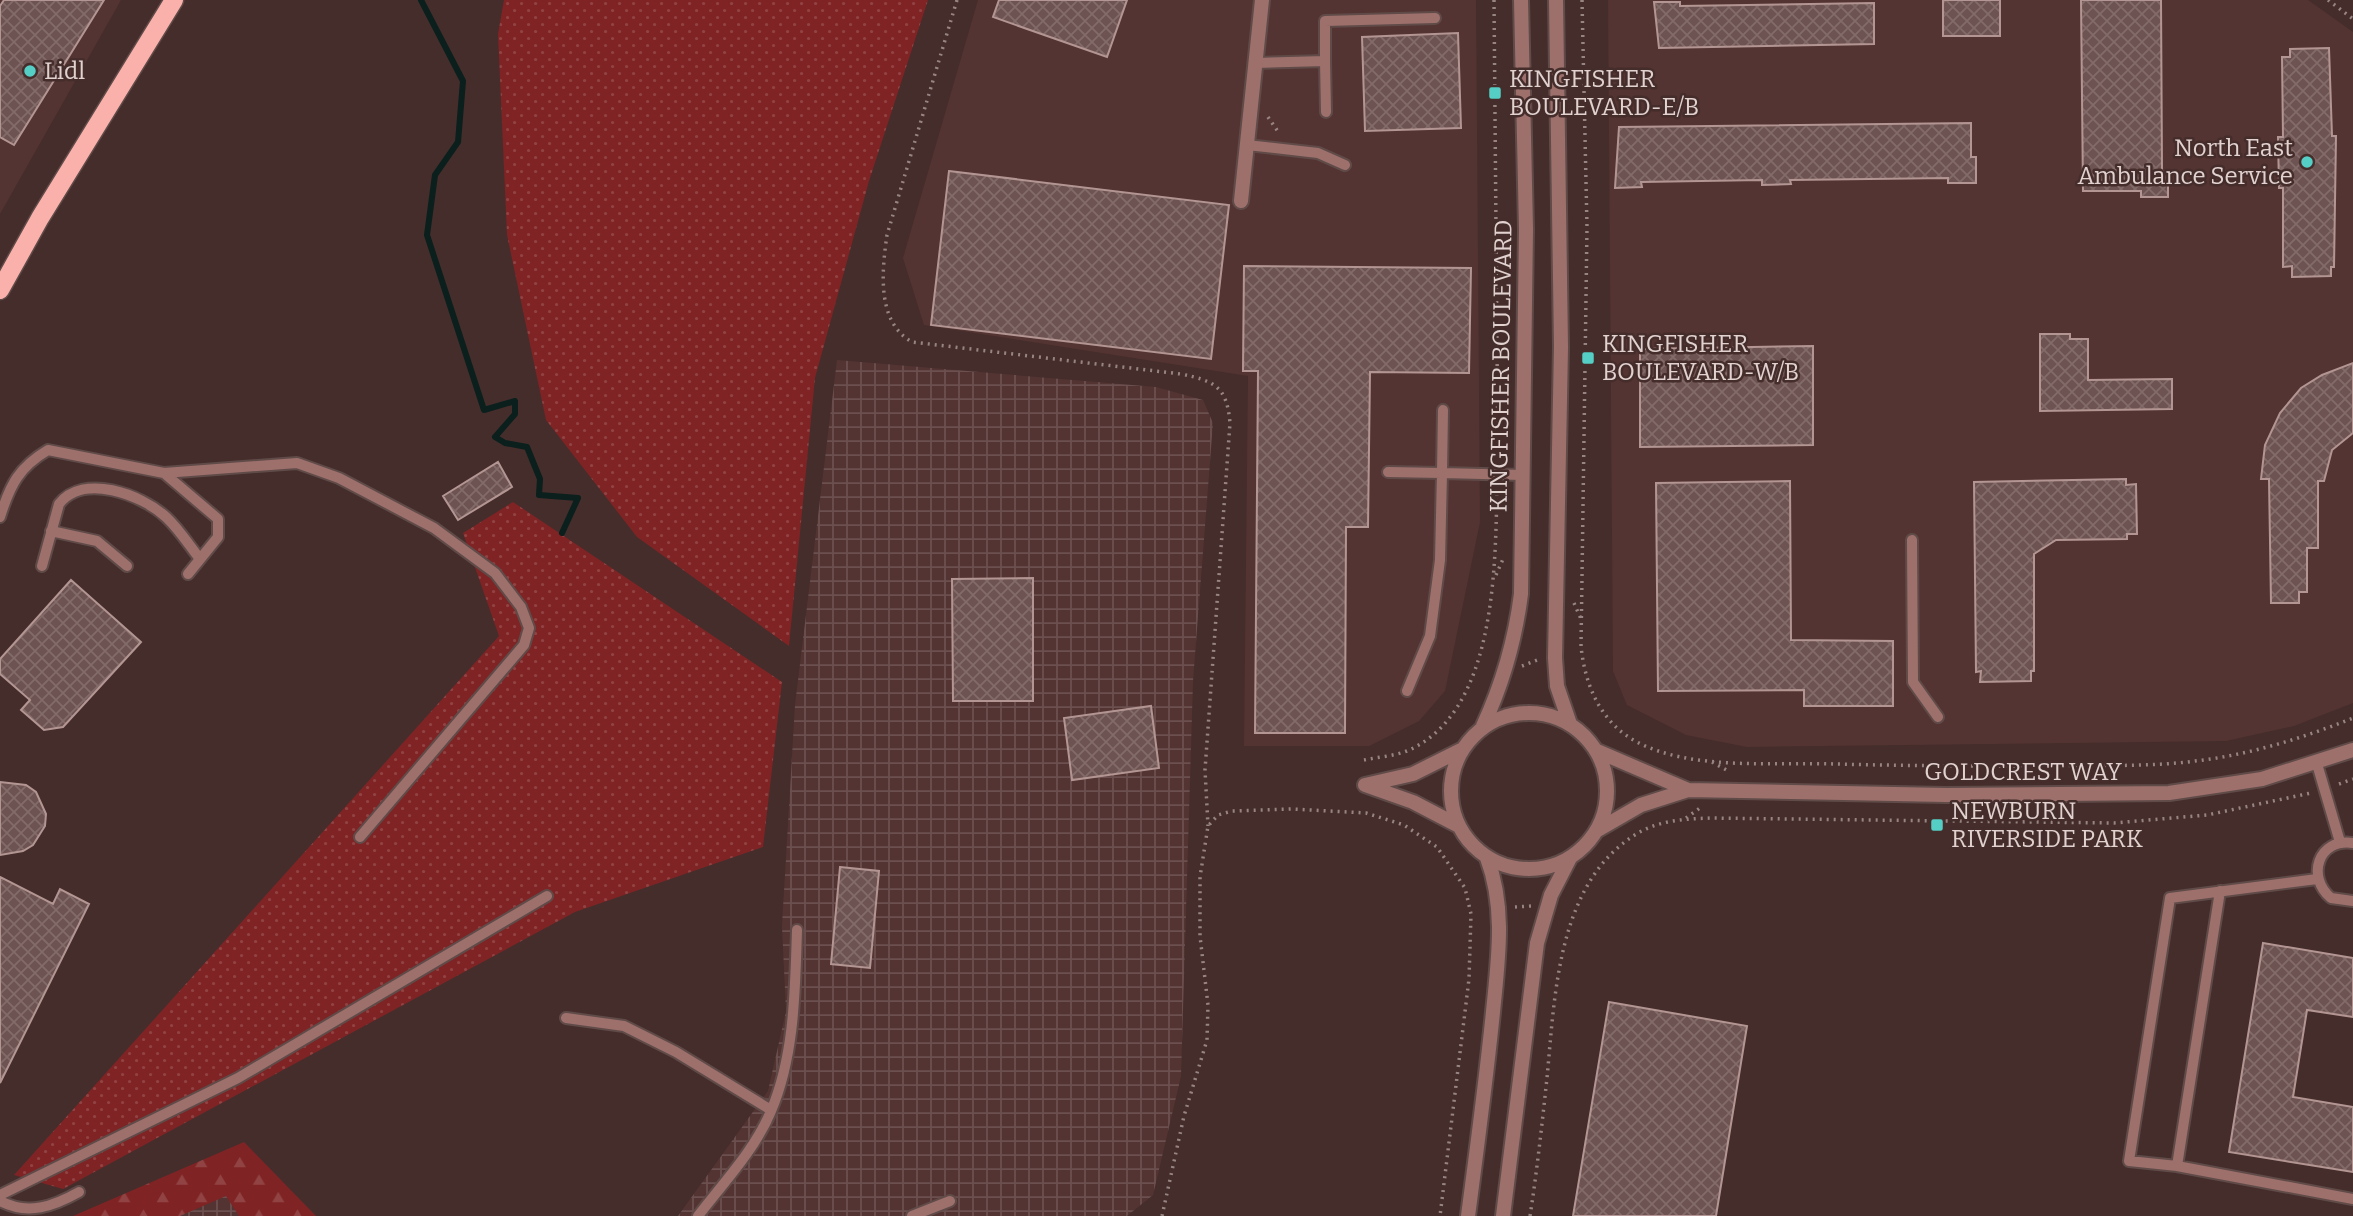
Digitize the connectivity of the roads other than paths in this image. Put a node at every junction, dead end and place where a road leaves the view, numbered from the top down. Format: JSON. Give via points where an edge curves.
{"nodes":[{"id":1,"x":174,"y":0,"type":"edge"},
{"id":2,"x":1262,"y":0,"type":"edge"},
{"id":3,"x":1521,"y":0,"type":"edge"},
{"id":4,"x":1556,"y":0,"type":"edge"},
{"id":5,"x":1435,"y":18,"type":"dead end"},
{"id":6,"x":1325,"y":61,"type":"junction"},
{"id":7,"x":1256,"y":63,"type":"junction"},
{"id":8,"x":1326,"y":112,"type":"dead end"},
{"id":9,"x":1247,"y":145,"type":"junction"},
{"id":10,"x":1345,"y":165,"type":"dead end"},
{"id":11,"x":1241,"y":201,"type":"dead end"},
{"id":12,"x":0,"y":290,"type":"edge"},
{"id":13,"x":1443,"y":410,"type":"dead end"},
{"id":14,"x":1388,"y":472,"type":"dead end"},
{"id":15,"x":1442,"y":472,"type":"junction"},
{"id":16,"x":164,"y":473,"type":"junction"},
{"id":17,"x":1524,"y":475,"type":"junction"},
{"id":18,"x":0,"y":517,"type":"edge"},
{"id":19,"x":51,"y":531,"type":"junction"},
{"id":20,"x":1912,"y":540,"type":"dead end"},
{"id":21,"x":201,"y":559,"type":"junction"},
{"id":22,"x":42,"y":566,"type":"dead end"},
{"id":23,"x":127,"y":566,"type":"dead end"},
{"id":24,"x":188,"y":574,"type":"dead end"},
{"id":25,"x":1407,"y":691,"type":"dead end"},
{"id":26,"x":1938,"y":717,"type":"dead end"},
{"id":27,"x":1570,"y":724,"type":"junction"},
{"id":28,"x":1483,"y":726,"type":"junction"},
{"id":29,"x":1462,"y":750,"type":"junction"},
{"id":30,"x":2353,"y":750,"type":"edge"},
{"id":31,"x":1597,"y":751,"type":"junction"},
{"id":32,"x":2317,"y":764,"type":"junction"},
{"id":33,"x":1688,"y":790,"type":"junction"},
{"id":34,"x":1458,"y":826,"type":"junction"},
{"id":35,"x":1596,"y":831,"type":"junction"},
{"id":36,"x":360,"y":837,"type":"dead end"},
{"id":37,"x":2340,"y":842,"type":"junction"},
{"id":38,"x":2353,"y":843,"type":"edge"},
{"id":39,"x":1487,"y":858,"type":"junction"},
{"id":40,"x":1570,"y":858,"type":"junction"},
{"id":41,"x":2317,"y":879,"type":"junction"},
{"id":42,"x":2220,"y":891,"type":"junction"},
{"id":43,"x":547,"y":896,"type":"dead end"},
{"id":44,"x":2353,"y":901,"type":"edge"},
{"id":45,"x":797,"y":930,"type":"dead end"},
{"id":46,"x":566,"y":1018,"type":"dead end"},
{"id":47,"x":772,"y":1111,"type":"junction"},
{"id":48,"x":2177,"y":1166,"type":"junction"},
{"id":49,"x":79,"y":1192,"type":"dead end"},
{"id":50,"x":0,"y":1195,"type":"edge"},
{"id":51,"x":2353,"y":1199,"type":"edge"},
{"id":52,"x":0,"y":1201,"type":"edge"},
{"id":53,"x":950,"y":1202,"type":"dead end"},
{"id":54,"x":698,"y":1216,"type":"edge"},
{"id":55,"x":912,"y":1216,"type":"edge"},
{"id":56,"x":1468,"y":1216,"type":"edge"},
{"id":57,"x":1503,"y":1216,"type":"edge"}],
"edges":[{"from":1,"to":12,"type":"main road"},
{"from":2,"to":7,"type":"street"},
{"from":3,"to":17,"type":"street","name":"KINGFISHER BOULEVARD","via":[[1526,229]]},
{"from":4,"to":27,"type":"street","via":[[1561,347],[1555,658],[1557,686]]},
{"from":5,"to":6,"type":"lane","via":[[1325,21]]},
{"from":6,"to":7,"type":"lane"},
{"from":6,"to":8,"type":"lane"},
{"from":7,"to":9,"type":"street"},
{"from":9,"to":10,"type":"lane","via":[[1318,153]]},
{"from":9,"to":11,"type":"street"},
{"from":13,"to":15,"type":"lane"},
{"from":14,"to":15,"type":"lane"},
{"from":15,"to":17,"type":"lane"},
{"from":15,"to":25,"type":"lane","via":[[1440,561],[1430,636]]},
{"from":16,"to":18,"type":"lane","via":[[48,450],[26,463]]},
{"from":16,"to":21,"type":"lane","via":[[218,519],[218,537]]},
{"from":16,"to":36,"type":"lane","via":[[297,463],[339,478],[434,528],[495,573],[521,607],[529,628],[524,645]]},
{"from":17,"to":28,"type":"street","name":"KINGFISHER BOULEVARD","via":[[1521,594],[1508,663]]},
{"from":19,"to":21,"type":"lane","via":[[65,496],[87,487],[127,496],[159,512]]},
{"from":19,"to":22,"type":"lane"},
{"from":19,"to":23,"type":"lane","via":[[97,541]]},
{"from":20,"to":26,"type":"lane","via":[[1913,682]]},
{"from":21,"to":24,"type":"lane"},
{"from":27,"to":28,"type":"street","via":[[1536,712],[1508,715]]},
{"from":27,"to":31,"type":"street"},
{"from":28,"to":29,"type":"street"},
{"from":29,"to":34,"type":"street","via":[[1451,780]]},
{"from":29,"to":34,"type":"street","via":[[1413,774],[1365,785],[1413,802]]},
{"from":30,"to":32,"type":"street","name":"GOLDCREST WAY"},
{"from":31,"to":33,"type":"street"},
{"from":31,"to":35,"type":"street","via":[[1607,784]]},
{"from":32,"to":33,"type":"street","name":"GOLDCREST WAY","via":[[2242,783],[2140,795]]},
{"from":32,"to":37,"type":"lane"},
{"from":33,"to":35,"type":"street","via":[[1641,805]]},
{"from":34,"to":39,"type":"street"},
{"from":35,"to":40,"type":"street"},
{"from":37,"to":38,"type":"lane"},
{"from":37,"to":41,"type":"lane","via":[[2320,857]]},
{"from":39,"to":40,"type":"street","via":[[1522,869],[1547,867]]},
{"from":39,"to":56,"type":"street","via":[[1499,909],[1488,1066]]},
{"from":40,"to":57,"type":"street","via":[[1546,910],[1533,970]]},
{"from":41,"to":42,"type":"lane"},
{"from":41,"to":44,"type":"lane","via":[[2330,898]]},
{"from":42,"to":48,"type":"lane"},
{"from":42,"to":48,"type":"lane","via":[[2170,898],[2129,1161]]},
{"from":43,"to":50,"type":"lane","via":[[238,1078]]},
{"from":45,"to":47,"type":"lane","via":[[788,1050]]},
{"from":46,"to":47,"type":"lane","via":[[624,1026]]},
{"from":47,"to":54,"type":"lane","via":[[742,1160]]},
{"from":48,"to":51,"type":"lane"},
{"from":49,"to":52,"type":"lane","via":[[50,1209],[11,1208]]},
{"from":53,"to":55,"type":"lane"}]}
